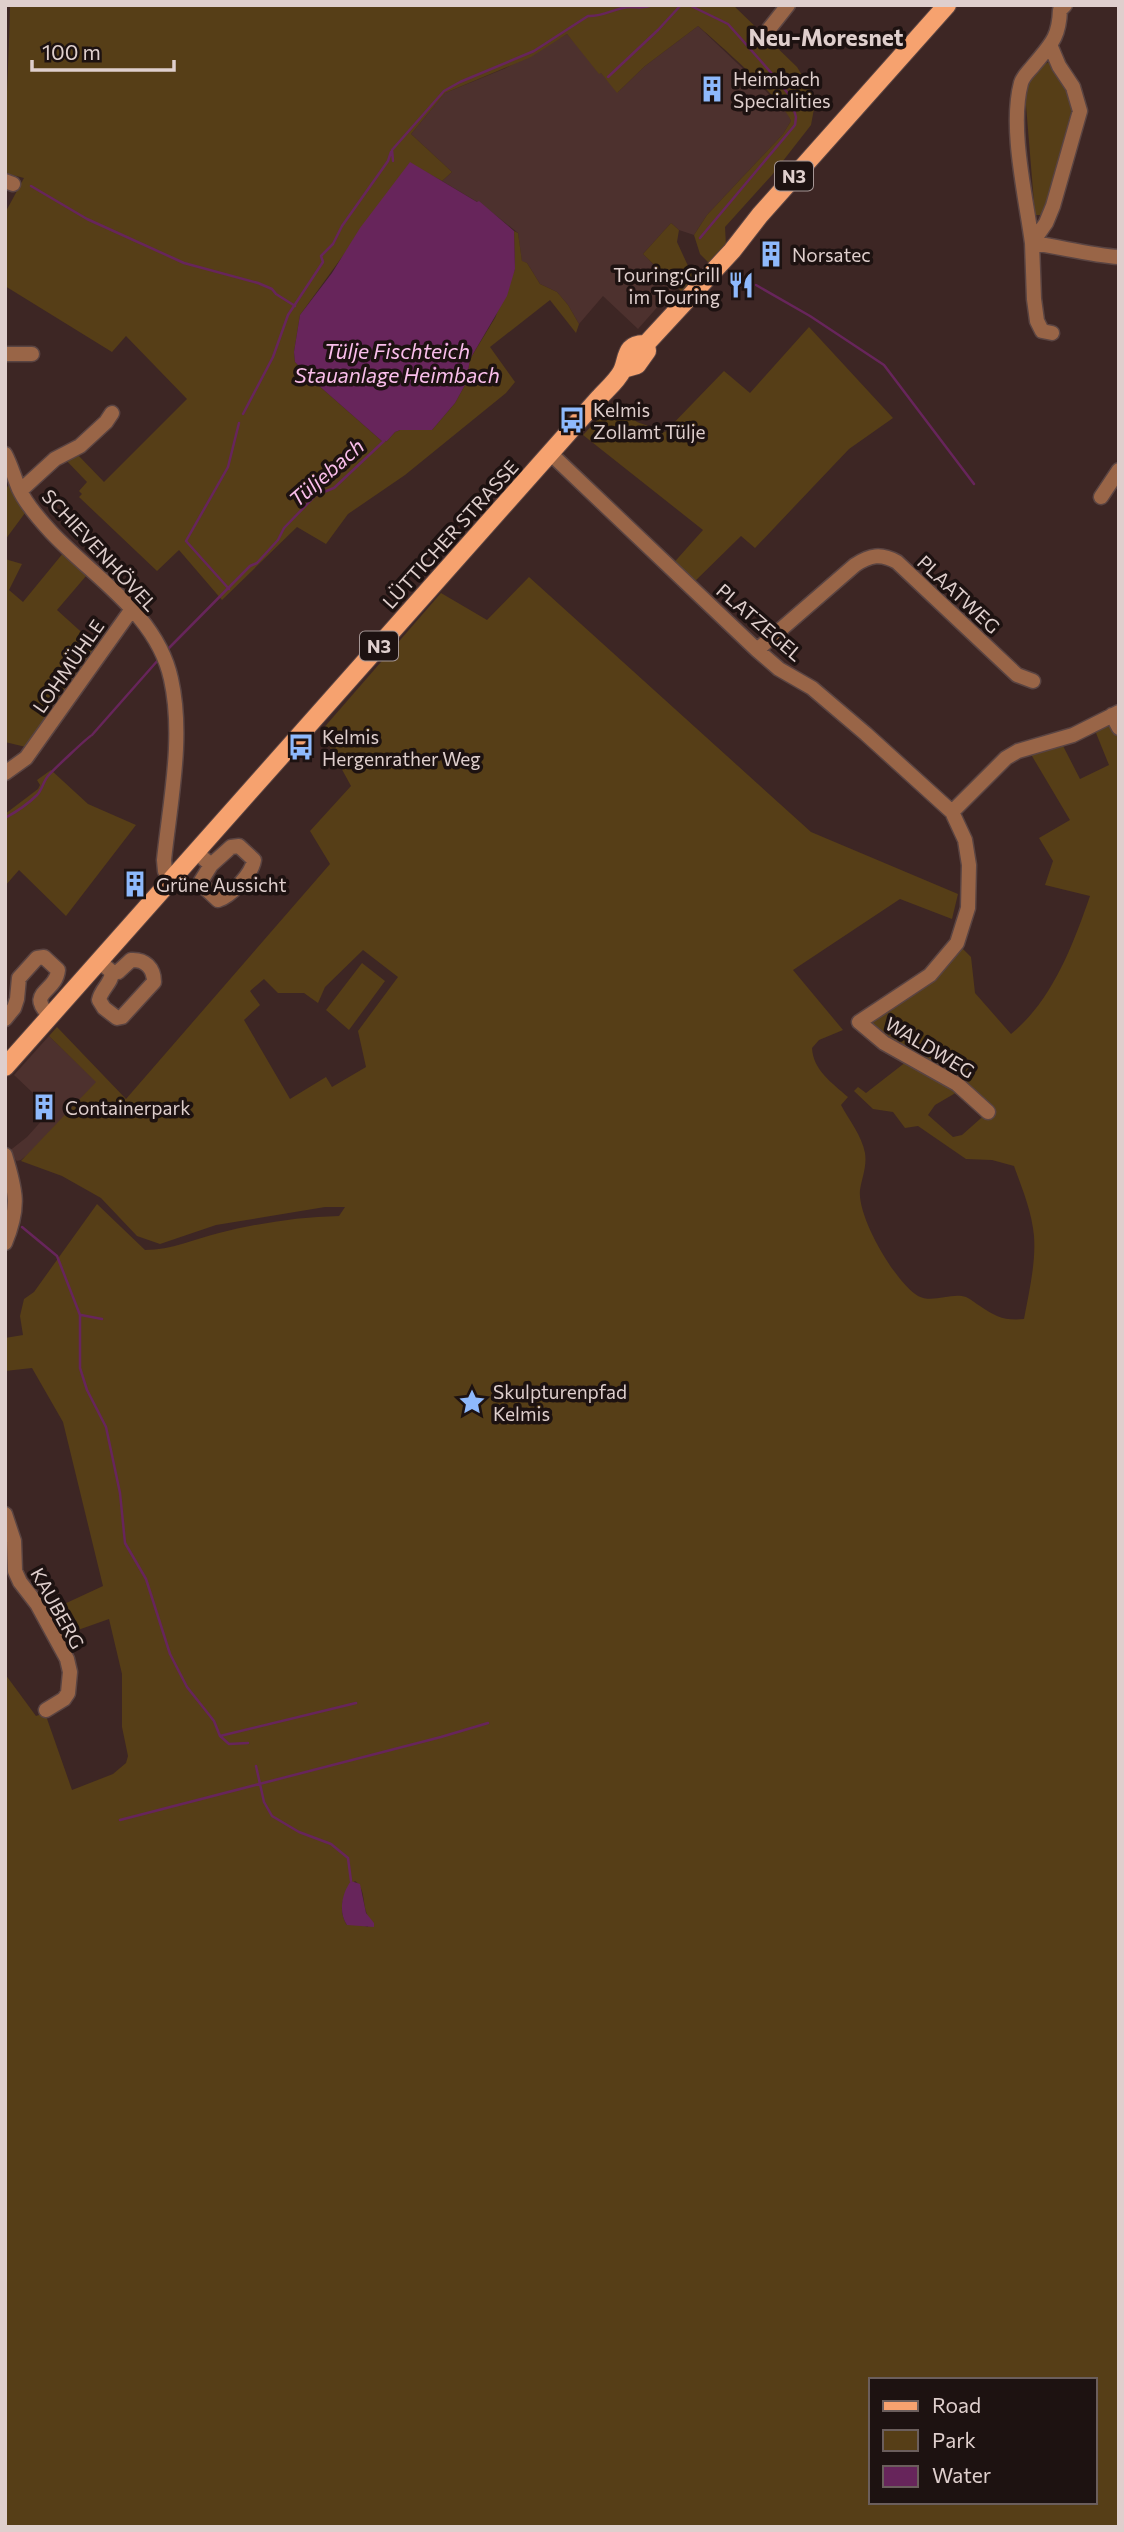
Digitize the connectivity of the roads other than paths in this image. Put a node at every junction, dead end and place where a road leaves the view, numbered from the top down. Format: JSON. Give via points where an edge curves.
{"nodes":[{"id":1,"x":788,"y":5,"type":"edge"},
{"id":2,"x":947,"y":5,"type":"edge"},
{"id":3,"x":1060,"y":7,"type":"edge"},
{"id":4,"x":769,"y":29,"type":"dead end"},
{"id":5,"x":1051,"y":47,"type":"junction"},
{"id":6,"x":1032,"y":243,"type":"junction"},
{"id":7,"x":1119,"y":257,"type":"edge"},
{"id":8,"x":1052,"y":333,"type":"dead end"},
{"id":9,"x":5,"y":354,"type":"edge"},
{"id":10,"x":32,"y":355,"type":"dead end"},
{"id":11,"x":112,"y":413,"type":"dead end"},
{"id":12,"x":550,"y":453,"type":"junction"},
{"id":13,"x":5,"y":454,"type":"edge"},
{"id":14,"x":1119,"y":470,"type":"edge"},
{"id":15,"x":20,"y":491,"type":"junction"},
{"id":16,"x":1101,"y":497,"type":"dead end"},
{"id":17,"x":132,"y":609,"type":"junction"},
{"id":18,"x":757,"y":650,"type":"junction"},
{"id":19,"x":1033,"y":681,"type":"dead end"},
{"id":20,"x":1117,"y":718,"type":"edge"},
{"id":21,"x":5,"y":773,"type":"edge"},
{"id":22,"x":951,"y":812,"type":"junction"},
{"id":23,"x":197,"y":852,"type":"junction"},
{"id":24,"x":211,"y":864,"type":"dead end"},
{"id":25,"x":172,"y":881,"type":"junction"},
{"id":26,"x":50,"y":1016,"type":"junction"},
{"id":27,"x":5,"y":1019,"type":"edge"},
{"id":28,"x":5,"y":1067,"type":"edge"},
{"id":29,"x":988,"y":1112,"type":"dead end"},
{"id":30,"x":5,"y":1155,"type":"edge"},
{"id":31,"x":5,"y":1243,"type":"edge"},
{"id":32,"x":5,"y":1514,"type":"edge"},
{"id":33,"x":46,"y":1710,"type":"dead end"}],
"edges":[{"from":1,"to":4,"type":"street"},
{"from":2,"to":12,"type":"main road","name":"LÜTTICHER STRASSE","number":"N3","via":[[646,345],[631,348],[624,369]]},
{"from":3,"to":5,"type":"street","via":[[1059,28]]},
{"from":5,"to":6,"type":"street","via":[[1022,79],[1017,103]]},
{"from":5,"to":6,"type":"street","via":[[1073,87],[1080,111],[1053,206]]},
{"from":6,"to":7,"type":"street"},
{"from":6,"to":8,"type":"street","via":[[1037,320],[1042,331]]},
{"from":9,"to":10,"type":"street"},
{"from":11,"to":15,"type":"street","name":"SCHIEVENHÖVEL","via":[[80,446],[55,459]]},
{"from":12,"to":18,"type":"street","name":"PLATZEGEL"},
{"from":12,"to":23,"type":"main road","name":"LÜTTICHER STRASSE","number":"N3"},
{"from":13,"to":15,"type":"street","name":"SCHIEVENHÖVEL"},
{"from":14,"to":16,"type":"street"},
{"from":15,"to":17,"type":"street","name":"SCHIEVENHÖVEL","via":[[52,533]]},
{"from":17,"to":21,"type":"street","name":"LOHMÜHLE","via":[[26,758]]},
{"from":17,"to":25,"type":"street","name":"SCHIEVENHÖVEL","via":[[163,654],[171,679],[175,749],[164,870]]},
{"from":18,"to":19,"type":"street","name":"PLAATWEG","via":[[855,565],[878,555],[897,562],[1017,675]]},
{"from":18,"to":22,"type":"street","name":"PLATZEGEL","via":[[812,688]]},
{"from":20,"to":22,"type":"street","via":[[1018,751]]},
{"from":22,"to":29,"type":"street","name":"WALDWEG","via":[[965,840],[969,864],[968,908],[957,943],[930,975],[859,1022],[884,1043],[957,1084]]},
{"from":23,"to":24,"type":"street"},
{"from":23,"to":25,"type":"main road","name":"LÜTTICHER STRASSE","number":"N3"},
{"from":25,"to":26,"type":"main road","name":"LÜTTICHER STRASSE","number":"N3","via":[[106,967]]},
{"from":26,"to":27,"type":"street","via":[[39,1002],[58,977],[58,970],[44,957],[37,958],[19,978],[18,999]]},
{"from":26,"to":28,"type":"main road","name":"LÜTTICHER STRASSE","number":"N3"},
{"from":30,"to":31,"type":"street","via":[[16,1195],[14,1222]]},
{"from":32,"to":33,"type":"street","name":"KAUBERG","via":[[14,1541],[15,1571],[67,1659],[70,1672],[68,1693]]}]}
